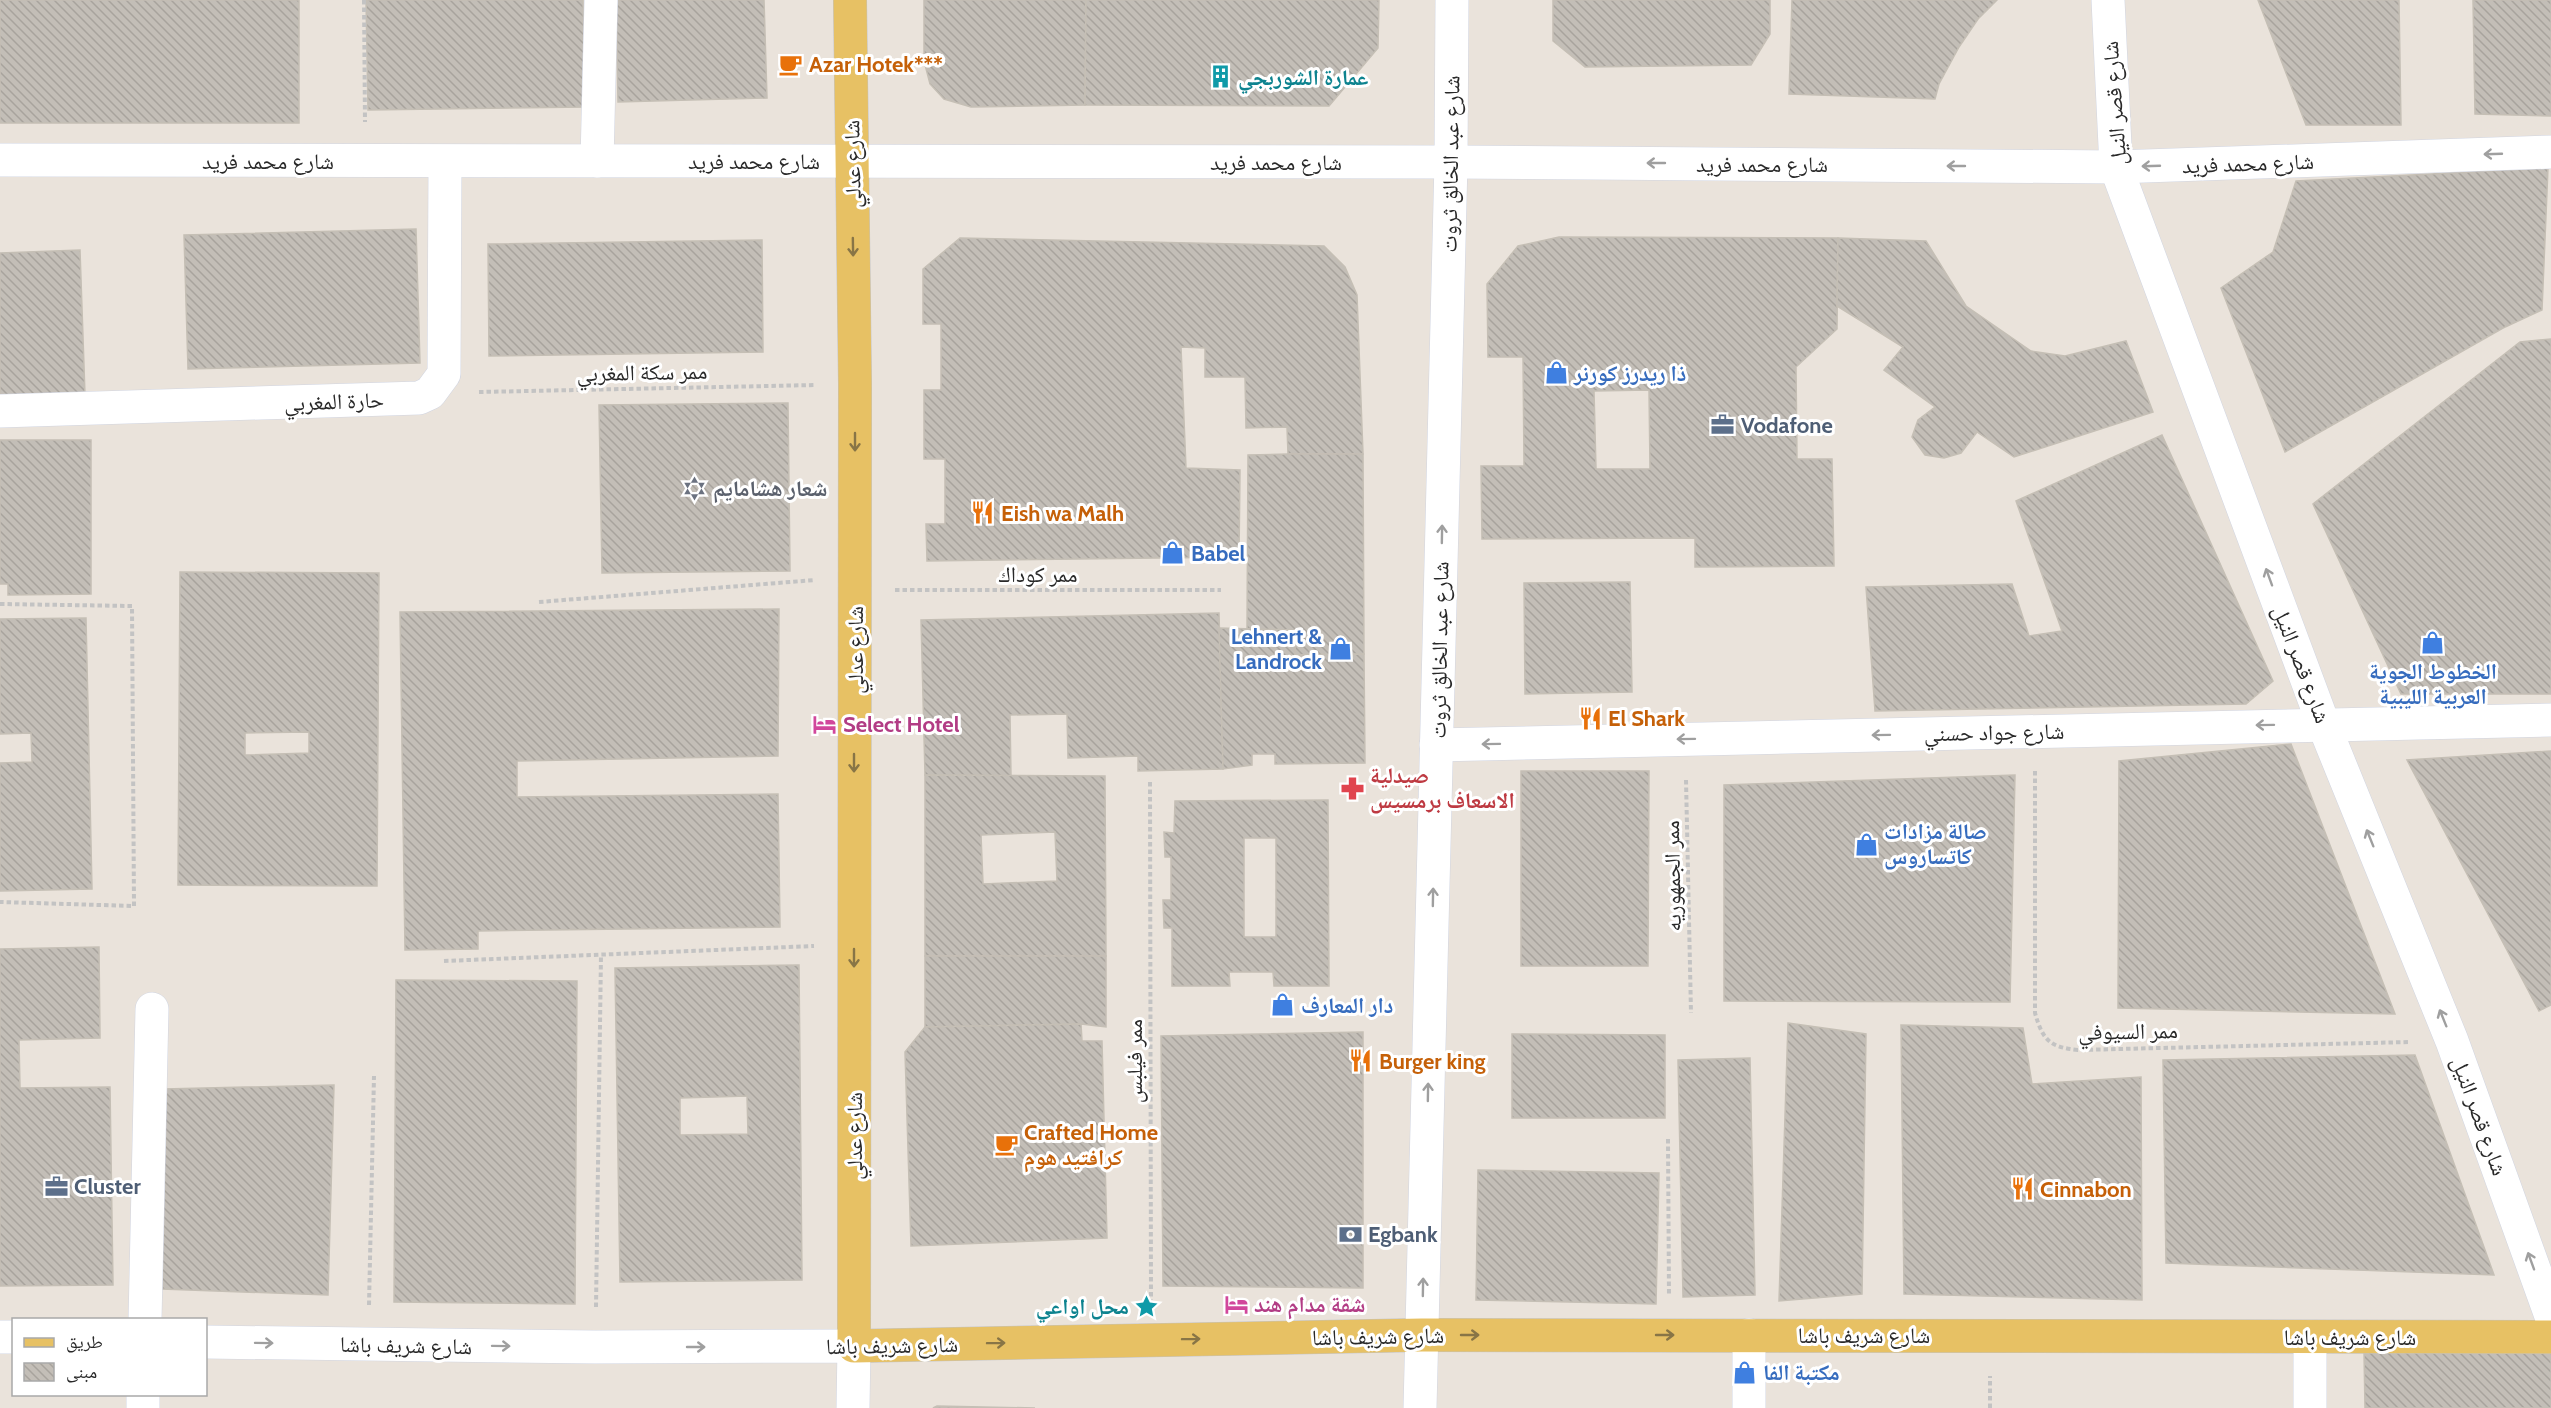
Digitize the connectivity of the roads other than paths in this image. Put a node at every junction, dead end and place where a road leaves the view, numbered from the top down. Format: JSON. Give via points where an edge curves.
{"nodes":[{"id":1,"x":601,"y":0,"type":"edge"},
{"id":2,"x":850,"y":0,"type":"edge"},
{"id":3,"x":1452,"y":0,"type":"edge"},
{"id":4,"x":2108,"y":0,"type":"edge"},
{"id":5,"x":2551,"y":152,"type":"edge"},
{"id":6,"x":0,"y":160,"type":"edge"},
{"id":7,"x":597,"y":161,"type":"junction"},
{"id":8,"x":852,"y":161,"type":"junction"},
{"id":9,"x":445,"y":162,"type":"junction"},
{"id":10,"x":1451,"y":162,"type":"junction"},
{"id":11,"x":2116,"y":167,"type":"junction"},
{"id":12,"x":0,"y":411,"type":"edge"},
{"id":13,"x":2551,"y":720,"type":"edge"},
{"id":14,"x":2324,"y":723,"type":"junction"},
{"id":15,"x":1436,"y":745,"type":"junction"},
{"id":16,"x":152,"y":1010,"type":"dead end"},
{"id":17,"x":2551,"y":1316,"type":"edge"},
{"id":18,"x":145,"y":1318,"type":"edge"},
{"id":19,"x":1422,"y":1335,"type":"junction"},
{"id":20,"x":1749,"y":1335,"type":"junction"},
{"id":21,"x":2310,"y":1337,"type":"junction"},
{"id":22,"x":2551,"y":1337,"type":"edge"},
{"id":23,"x":207,"y":1342,"type":"edge"},
{"id":24,"x":854,"y":1346,"type":"junction"},
{"id":25,"x":853,"y":1408,"type":"edge"},
{"id":26,"x":1420,"y":1408,"type":"edge"},
{"id":27,"x":1749,"y":1408,"type":"edge"},
{"id":28,"x":2310,"y":1408,"type":"edge"}],
"edges":[{"from":1,"to":7,"type":"street"},
{"from":2,"to":8,"type":"main road","name":"شارع عدلي"},
{"from":3,"to":10,"type":"street","name":"شارع عبد الخالق ثروت"},
{"from":4,"to":11,"type":"street","name":"شارع قصر النيل"},
{"from":5,"to":11,"type":"street","name":"شارع محمد فريد","one_way":true},
{"from":6,"to":9,"type":"street","name":"شارع محمد فريد"},
{"from":7,"to":8,"type":"street","name":"شارع محمد فريد"},
{"from":7,"to":9,"type":"street","name":"شارع محمد فريد"},
{"from":8,"to":10,"type":"street","name":"شارع محمد فريد"},
{"from":8,"to":24,"type":"main road","name":"شارع عدلي","one_way":true},
{"from":9,"to":12,"type":"street","name":"حارة المغربي","via":[[444,374],[430,393],[419,398]]},
{"from":11,"to":10,"type":"street","name":"شارع محمد فريد","one_way":true},
{"from":15,"to":10,"type":"street","name":"شارع عبد الخالق ثروت","one_way":true},
{"from":14,"to":11,"type":"street","name":"شارع قصر النيل","one_way":true},
{"from":13,"to":14,"type":"street","name":"شارع جواد حسني"},
{"from":14,"to":15,"type":"street","name":"شارع جواد حسني","one_way":true},
{"from":17,"to":14,"type":"street","name":"شارع قصر النيل","one_way":true,"via":[[2452,1041]]},
{"from":19,"to":15,"type":"street","name":"شارع عبد الخالق ثروت","one_way":true},
{"from":16,"to":18,"type":"street"},
{"from":19,"to":20,"type":"main road","name":"شارع شريف باشا","one_way":true},
{"from":24,"to":19,"type":"main road","name":"شارع شريف باشا","one_way":true},
{"from":19,"to":26,"type":"street","name":"شارع عبد الخالق ثروت"},
{"from":20,"to":21,"type":"main road","name":"شارع شريف باشا"},
{"from":20,"to":27,"type":"street"},
{"from":21,"to":22,"type":"main road","name":"شارع شريف باشا"},
{"from":21,"to":28,"type":"street"},
{"from":23,"to":24,"type":"street","name":"شارع شريف باشا","one_way":true},
{"from":24,"to":25,"type":"street","name":"شارع عدلي"}]}
